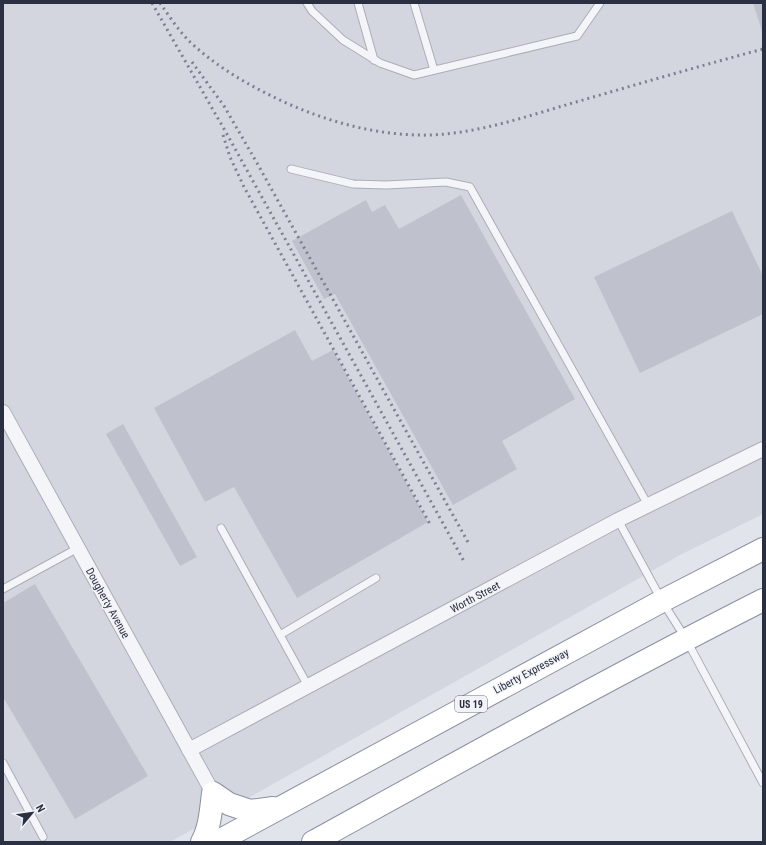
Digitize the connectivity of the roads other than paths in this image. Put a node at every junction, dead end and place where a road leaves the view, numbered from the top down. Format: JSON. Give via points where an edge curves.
{"nodes":[{"id":1,"x":307,"y":3,"type":"edge"},
{"id":2,"x":358,"y":3,"type":"edge"},
{"id":3,"x":414,"y":3,"type":"edge"},
{"id":4,"x":600,"y":3,"type":"edge"},
{"id":5,"x":374,"y":60,"type":"junction"},
{"id":6,"x":434,"y":70,"type":"junction"},
{"id":7,"x":291,"y":168,"type":"dead end"},
{"id":8,"x":3,"y":412,"type":"edge"},
{"id":9,"x":763,"y":449,"type":"edge"},
{"id":10,"x":648,"y":505,"type":"junction"},
{"id":11,"x":618,"y":520,"type":"junction"},
{"id":12,"x":220,"y":528,"type":"dead end"},
{"id":13,"x":78,"y":548,"type":"junction"},
{"id":14,"x":763,"y":549,"type":"edge"},
{"id":15,"x":376,"y":578,"type":"dead end"},
{"id":16,"x":3,"y":589,"type":"edge"},
{"id":17,"x":763,"y":600,"type":"edge"},
{"id":18,"x":662,"y":601,"type":"junction"},
{"id":19,"x":280,"y":635,"type":"junction"},
{"id":20,"x":686,"y":639,"type":"junction"},
{"id":21,"x":308,"y":686,"type":"junction"},
{"id":22,"x":189,"y":750,"type":"junction"},
{"id":23,"x":3,"y":763,"type":"edge"},
{"id":24,"x":763,"y":783,"type":"edge"},
{"id":25,"x":213,"y":793,"type":"junction"},
{"id":26,"x":280,"y":807,"type":"junction"},
{"id":27,"x":43,"y":837,"type":"dead end"},
{"id":28,"x":202,"y":842,"type":"edge"},
{"id":29,"x":217,"y":842,"type":"edge"},
{"id":30,"x":313,"y":842,"type":"edge"}],
"edges":[{"from":1,"to":5,"type":"lane","via":[[343,40]]},
{"from":2,"to":5,"type":"lane"},
{"from":3,"to":6,"type":"lane"},
{"from":4,"to":6,"type":"lane","via":[[577,36]]},
{"from":5,"to":6,"type":"lane","via":[[414,75]]},
{"from":7,"to":10,"type":"lane","via":[[353,184],[446,182],[470,187]]},
{"from":8,"to":13,"type":"street","name":"Dougherty Avenue"},
{"from":9,"to":10,"type":"street","name":"Worth Street"},
{"from":10,"to":11,"type":"street","name":"Worth Street"},
{"from":11,"to":18,"type":"lane"},
{"from":11,"to":21,"type":"street","name":"Worth Street"},
{"from":12,"to":19,"type":"lane"},
{"from":13,"to":16,"type":"lane"},
{"from":13,"to":22,"type":"street","name":"Dougherty Avenue"},
{"from":14,"to":18,"type":"highway","name":"Liberty Expressway","number":"US 19"},
{"from":15,"to":19,"type":"lane"},
{"from":17,"to":20,"type":"highway"},
{"from":18,"to":20,"type":"lane"},
{"from":18,"to":26,"type":"highway","name":"Liberty Expressway","number":"US 19"},
{"from":19,"to":21,"type":"lane"},
{"from":20,"to":24,"type":"lane"},
{"from":20,"to":30,"type":"highway"},
{"from":21,"to":22,"type":"street","name":"Worth Street"},
{"from":22,"to":25,"type":"street","name":"Dougherty Avenue"},
{"from":23,"to":27,"type":"lane"},
{"from":25,"to":26,"type":"highway","via":[[230,804],[250,812]]},
{"from":25,"to":28,"type":"highway"},
{"from":26,"to":29,"type":"highway","name":"Liberty Expressway","number":"US 19"}]}
